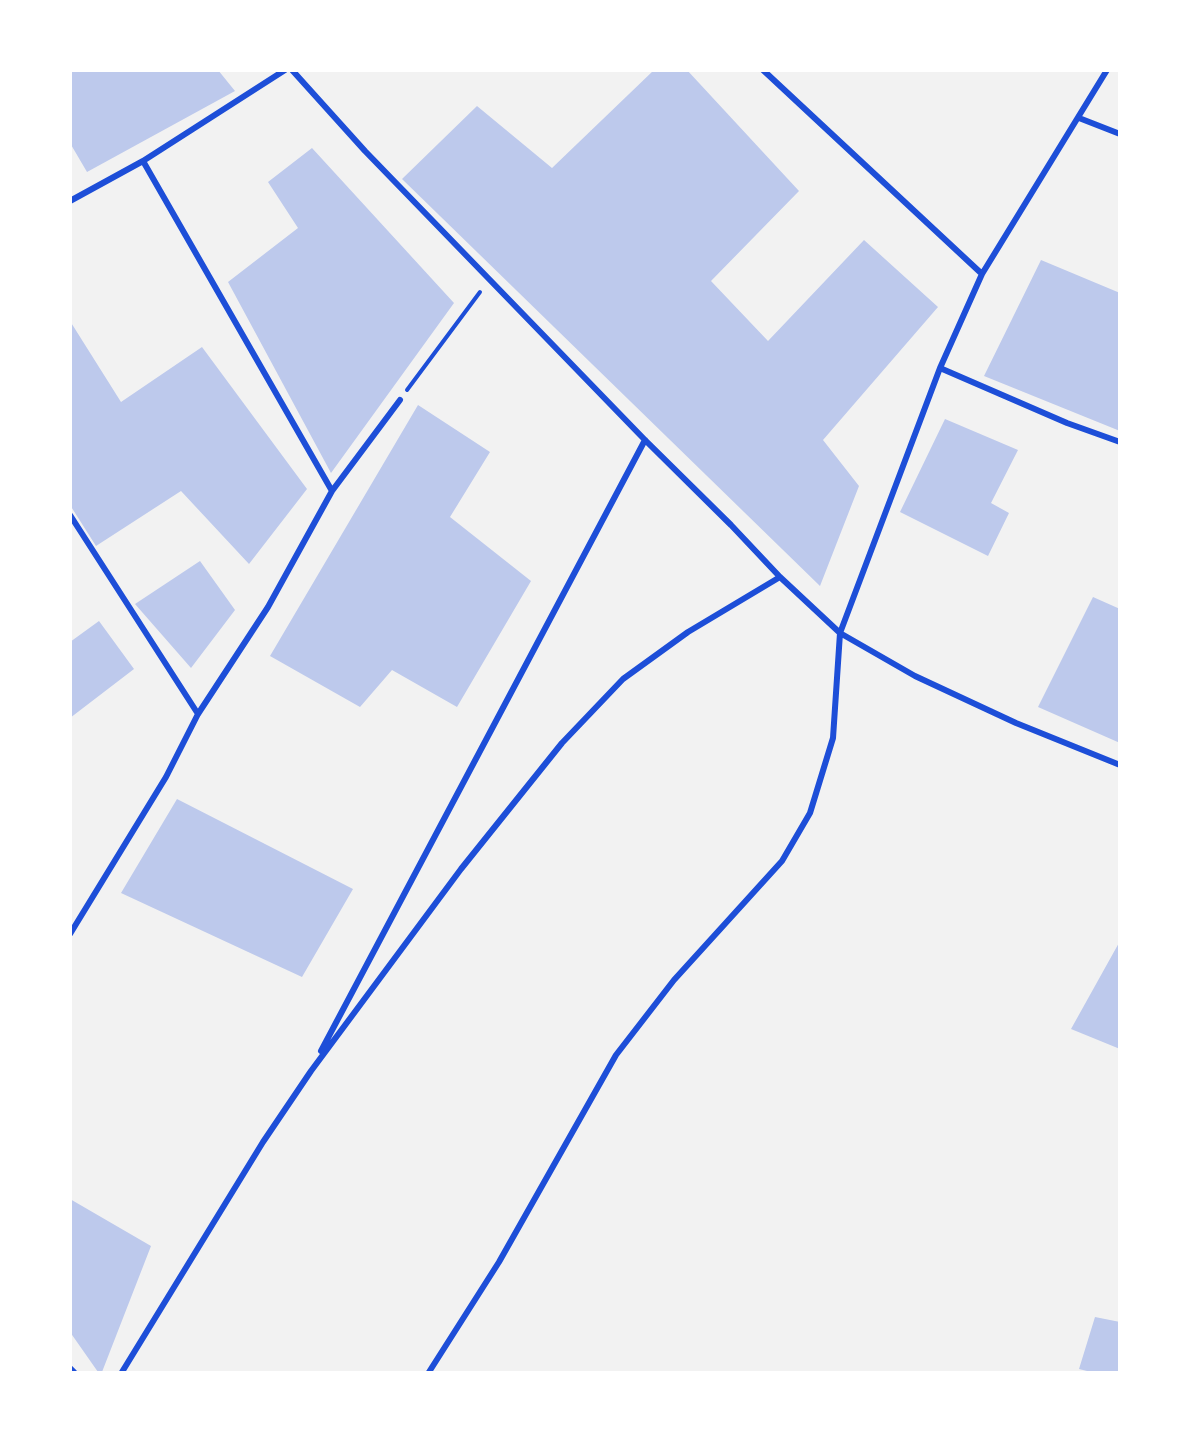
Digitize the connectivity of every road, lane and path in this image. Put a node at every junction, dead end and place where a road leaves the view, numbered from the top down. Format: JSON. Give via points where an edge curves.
{"nodes":[{"id":1,"x":285,"y":70,"type":"edge"},
{"id":2,"x":292,"y":70,"type":"edge"},
{"id":3,"x":763,"y":70,"type":"edge"},
{"id":4,"x":1107,"y":70,"type":"edge"},
{"id":5,"x":1079,"y":118,"type":"junction"},
{"id":6,"x":1119,"y":134,"type":"edge"},
{"id":7,"x":143,"y":161,"type":"junction"},
{"id":8,"x":70,"y":201,"type":"edge"},
{"id":9,"x":982,"y":274,"type":"junction"},
{"id":10,"x":489,"y":279,"type":"junction"},
{"id":11,"x":940,"y":368,"type":"junction"},
{"id":12,"x":400,"y":400,"type":"joint"},
{"id":13,"x":645,"y":440,"type":"junction"},
{"id":14,"x":1119,"y":442,"type":"edge"},
{"id":15,"x":332,"y":491,"type":"junction"},
{"id":16,"x":70,"y":515,"type":"edge"},
{"id":17,"x":780,"y":577,"type":"junction"},
{"id":18,"x":840,"y":633,"type":"junction"},
{"id":19,"x":198,"y":714,"type":"junction"},
{"id":20,"x":1119,"y":765,"type":"edge"},
{"id":21,"x":71,"y":930,"type":"edge"},
{"id":22,"x":311,"y":1071,"type":"junction"},
{"id":23,"x":70,"y":1368,"type":"edge"},
{"id":24,"x":74,"y":1372,"type":"edge"},
{"id":25,"x":122,"y":1372,"type":"edge"},
{"id":26,"x":429,"y":1372,"type":"edge"}],
"edges":[{"from":1,"to":7,"type":"street"},
{"from":2,"to":10,"type":"street"},
{"from":3,"to":9,"type":"street"},
{"from":4,"to":5,"type":"street"},
{"from":5,"to":6,"type":"street"},
{"from":5,"to":9,"type":"street"},
{"from":7,"to":8,"type":"street"},
{"from":7,"to":15,"type":"street"},
{"from":9,"to":11,"type":"street"},
{"from":10,"to":12,"type":"path"},
{"from":10,"to":13,"type":"street"},
{"from":11,"to":14,"type":"street"},
{"from":11,"to":18,"type":"street"},
{"from":12,"to":15,"type":"street"},
{"from":13,"to":17,"type":"street"},
{"from":13,"to":22,"type":"street"},
{"from":15,"to":19,"type":"street","via":[[268,607]]},
{"from":16,"to":19,"type":"street"},
{"from":17,"to":18,"type":"street"},
{"from":17,"to":22,"type":"street","via":[[688,632],[623,680],[562,742]]},
{"from":18,"to":20,"type":"street","via":[[915,676]]},
{"from":18,"to":26,"type":"street","via":[[833,738],[810,813],[782,861],[674,980],[616,1055],[499,1262]]},
{"from":19,"to":21,"type":"street","via":[[166,777]]},
{"from":22,"to":25,"type":"street"},
{"from":23,"to":24,"type":"street"}]}
